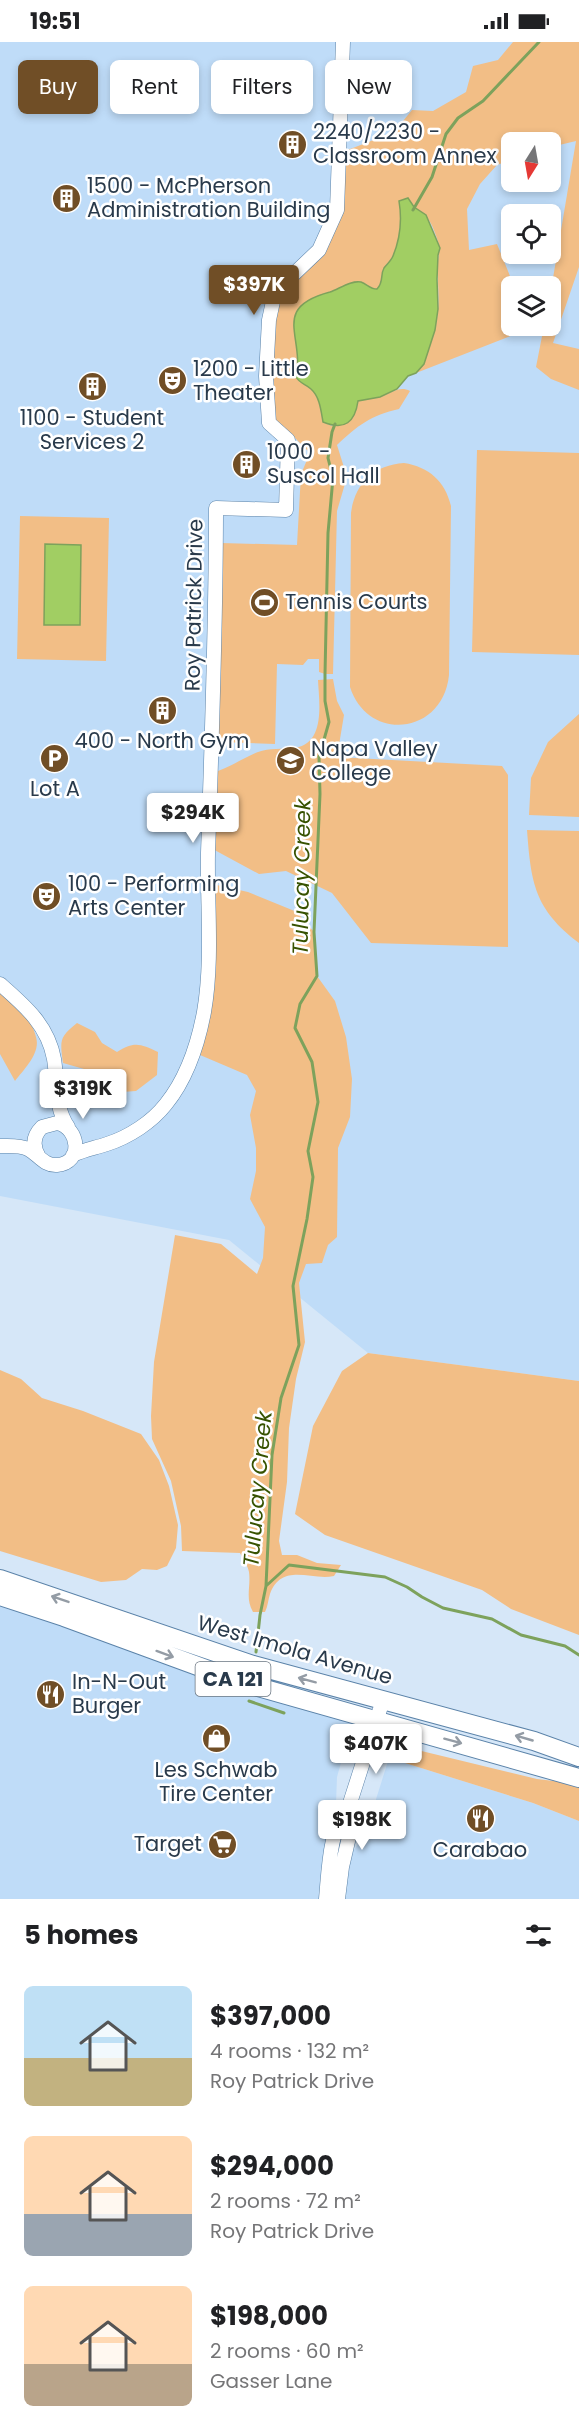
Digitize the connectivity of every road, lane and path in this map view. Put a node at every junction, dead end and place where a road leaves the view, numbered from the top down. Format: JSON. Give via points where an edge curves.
{"nodes":[{"id":1,"x":344,"y":42,"type":"edge"},
{"id":2,"x":0,"y":984,"type":"edge"},
{"id":3,"x":56,"y":1088,"type":"junction"},
{"id":4,"x":40,"y":1130,"type":"junction"},
{"id":5,"x":71,"y":1131,"type":"junction"},
{"id":6,"x":124,"y":1136,"type":"junction"},
{"id":7,"x":0,"y":1138,"type":"edge"},
{"id":8,"x":0,"y":1146,"type":"edge"},
{"id":9,"x":73,"y":1155,"type":"junction"},
{"id":10,"x":39,"y":1157,"type":"junction"},
{"id":11,"x":0,"y":1579,"type":"edge"},
{"id":12,"x":0,"y":1596,"type":"edge"},
{"id":13,"x":113,"y":1626,"type":"junction"},
{"id":14,"x":383,"y":1700,"type":"junction"},
{"id":15,"x":377,"y":1721,"type":"junction"},
{"id":16,"x":579,"y":1757,"type":"edge"},
{"id":17,"x":579,"y":1778,"type":"edge"},
{"id":18,"x":350,"y":1803,"type":"junction"},
{"id":19,"x":326,"y":1899,"type":"edge"},
{"id":20,"x":338,"y":1899,"type":"edge"}],
"edges":[{"from":1,"to":6,"type":"street","name":"Roy Patrick Drive","via":[[337,210],[319,250],[275,292],[269,320],[269,423],[288,440],[286,510],[216,508],[209,958],[204,1011],[194,1052],[174,1093],[152,1119]]},
{"from":2,"to":3,"type":"street","via":[[32,1013],[45,1032],[53,1056]]},
{"from":3,"to":4,"type":"street","via":[[53,1109]]},
{"from":3,"to":5,"type":"street","via":[[58,1108]]},
{"from":4,"to":5,"type":"street","via":[[57,1123]]},
{"from":4,"to":7,"type":"street","via":[[23,1138]]},
{"from":4,"to":10,"type":"street","via":[[34,1147]]},
{"from":5,"to":6,"type":"street","name":"Roy Patrick Drive","via":[[94,1140]]},
{"from":5,"to":9,"type":"street","via":[[76,1145]]},
{"from":6,"to":9,"type":"street","name":"Roy Patrick Drive"},
{"from":8,"to":10,"type":"street","via":[[21,1147]]},
{"from":9,"to":10,"type":"street","via":[[56,1165]]},
{"from":13,"to":11,"type":"main road","name":"West Imola Avenue","number":"CA 121","one_way":true},
{"from":12,"to":13,"type":"main road","name":"West Imola Avenue","number":"CA 121"},
{"from":14,"to":13,"type":"main road","name":"West Imola Avenue","number":"CA 121","one_way":true},
{"from":13,"to":15,"type":"main road","name":"West Imola Avenue","number":"CA 121","one_way":true,"via":[[244,1683]]},
{"from":14,"to":15,"type":"street"},
{"from":16,"to":14,"type":"main road","name":"West Imola Avenue","number":"CA 121","one_way":true},
{"from":15,"to":17,"type":"main road","name":"West Imola Avenue","number":"CA 121","one_way":true},
{"from":15,"to":18,"type":"street"},
{"from":18,"to":19,"type":"street","via":[[335,1831]]},
{"from":18,"to":20,"type":"street","via":[[353,1820]]}]}
